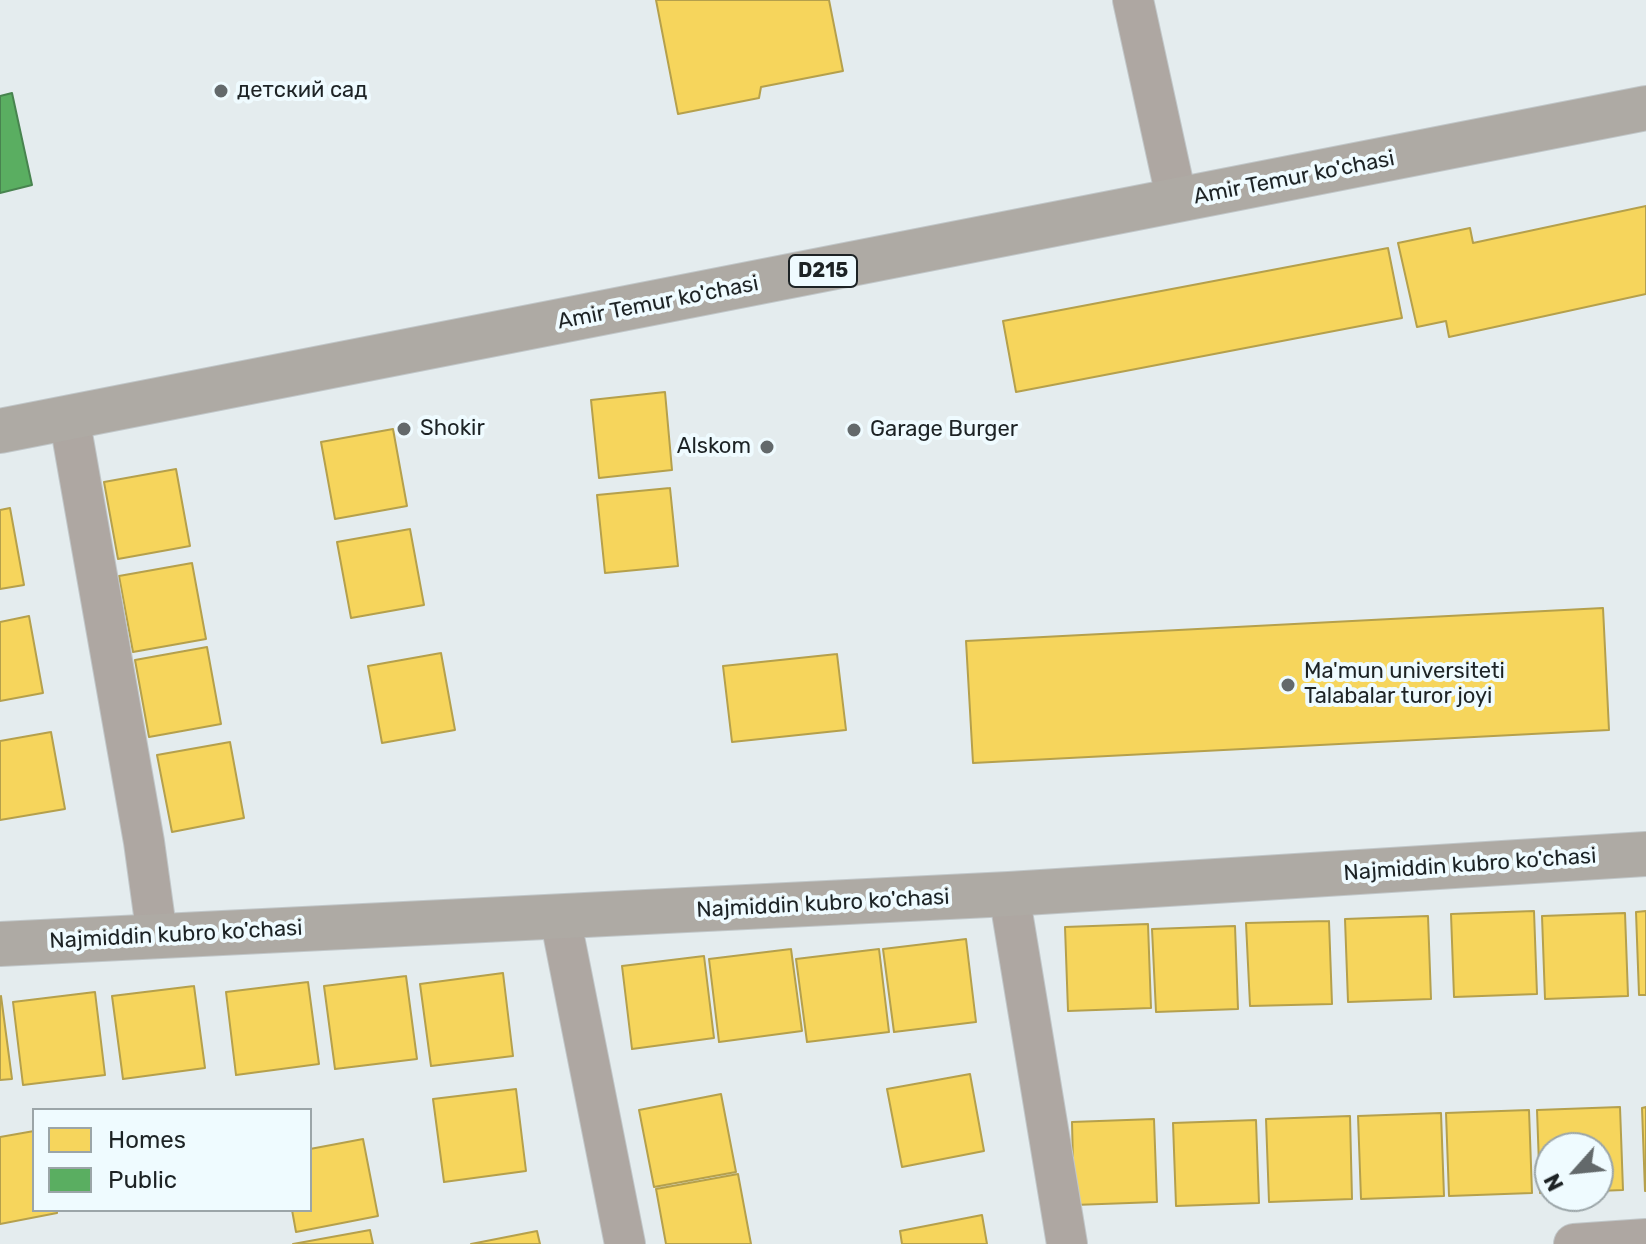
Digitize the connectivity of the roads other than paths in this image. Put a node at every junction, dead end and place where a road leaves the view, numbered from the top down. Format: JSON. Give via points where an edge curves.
{"nodes":[{"id":1,"x":1133,"y":0,"type":"edge"},
{"id":2,"x":1646,"y":108,"type":"edge"},
{"id":3,"x":1177,"y":201,"type":"junction"},
{"id":4,"x":69,"y":417,"type":"junction"},
{"id":5,"x":0,"y":431,"type":"edge"},
{"id":6,"x":1646,"y":854,"type":"edge"},
{"id":7,"x":1009,"y":894,"type":"junction"},
{"id":8,"x":560,"y":917,"type":"junction"},
{"id":9,"x":157,"y":936,"type":"junction"},
{"id":10,"x":0,"y":944,"type":"edge"},
{"id":11,"x":1646,"y":1239,"type":"edge"},
{"id":12,"x":625,"y":1244,"type":"edge"},
{"id":13,"x":1067,"y":1244,"type":"edge"},
{"id":14,"x":1574,"y":1244,"type":"edge"}],
"edges":[{"from":1,"to":3,"type":"street"},
{"from":2,"to":3,"type":"main road","name":"Amir Temur ko'chasi","number":"D215"},
{"from":3,"to":4,"type":"main road","name":"Amir Temur ko'chasi","number":"D215"},
{"from":4,"to":5,"type":"main road","name":"Amir Temur ko'chasi","number":"D215"},
{"from":4,"to":9,"type":"street"},
{"from":6,"to":7,"type":"main road","name":"Najmiddin kubro ko'chasi"},
{"from":7,"to":8,"type":"main road","name":"Najmiddin kubro ko'chasi"},
{"from":7,"to":13,"type":"street"},
{"from":8,"to":9,"type":"main road","name":"Najmiddin kubro ko'chasi"},
{"from":8,"to":12,"type":"street"},
{"from":9,"to":10,"type":"main road","name":"Najmiddin kubro ko'chasi"},
{"from":11,"to":14,"type":"street"}]}
